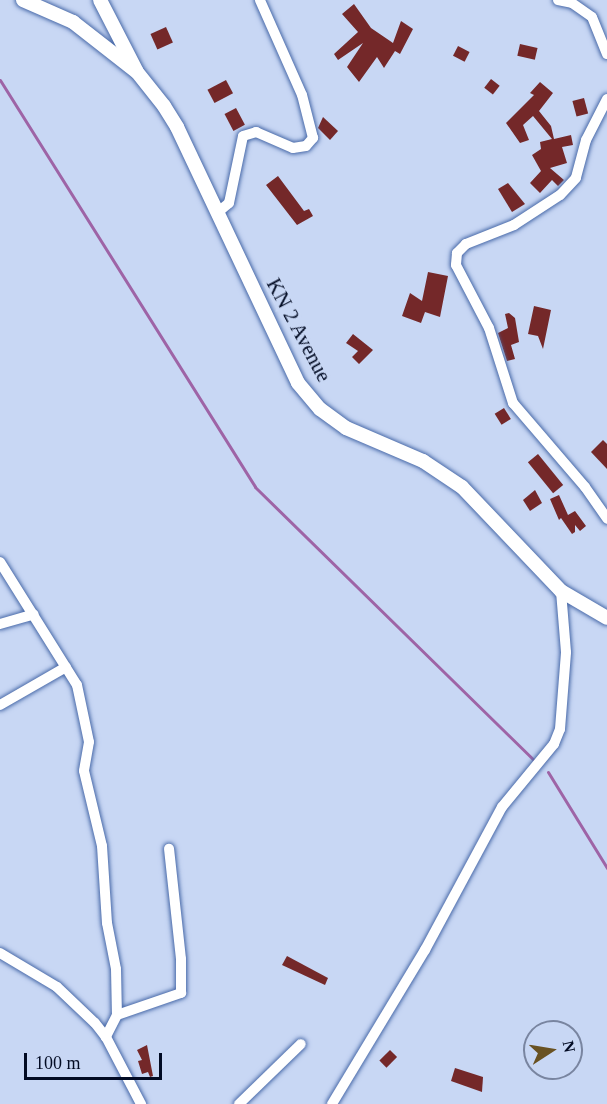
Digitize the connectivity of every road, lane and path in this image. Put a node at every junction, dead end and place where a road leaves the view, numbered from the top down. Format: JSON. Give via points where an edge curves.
{"nodes":[{"id":1,"x":23,"y":0,"type":"edge"},
{"id":2,"x":100,"y":0,"type":"edge"},
{"id":3,"x":260,"y":0,"type":"edge"},
{"id":4,"x":558,"y":0,"type":"edge"},
{"id":5,"x":607,"y":54,"type":"edge"},
{"id":6,"x":137,"y":72,"type":"junction"},
{"id":7,"x":607,"y":99,"type":"edge"},
{"id":8,"x":218,"y":212,"type":"junction"},
{"id":9,"x":607,"y":519,"type":"edge"},
{"id":10,"x":0,"y":562,"type":"edge"},
{"id":11,"x":561,"y":591,"type":"junction"},
{"id":12,"x":34,"y":614,"type":"junction"},
{"id":13,"x":607,"y":618,"type":"edge"},
{"id":14,"x":0,"y":624,"type":"edge"},
{"id":15,"x":66,"y":667,"type":"junction"},
{"id":16,"x":0,"y":705,"type":"edge"},
{"id":17,"x":169,"y":849,"type":"dead end"},
{"id":18,"x":0,"y":953,"type":"edge"},
{"id":19,"x":117,"y":1015,"type":"junction"},
{"id":20,"x":106,"y":1037,"type":"junction"},
{"id":21,"x":301,"y":1044,"type":"dead end"},
{"id":22,"x":141,"y":1104,"type":"edge"},
{"id":23,"x":239,"y":1104,"type":"edge"},
{"id":24,"x":332,"y":1104,"type":"edge"}],
"edges":[{"from":1,"to":6,"type":"main road","name":"KN 2 Avenue","via":[[73,21]]},
{"from":2,"to":6,"type":"main road"},
{"from":3,"to":8,"type":"street","via":[[302,95],[313,138],[306,146],[293,148],[256,132],[243,136],[229,203]]},
{"from":4,"to":5,"type":"street","via":[[572,3],[592,17]]},
{"from":6,"to":8,"type":"main road","name":"KN 2 Avenue","via":[[177,127]]},
{"from":7,"to":9,"type":"street","via":[[586,140],[576,178],[561,195],[513,225],[466,244],[457,253],[456,265],[489,328],[513,403]]},
{"from":8,"to":11,"type":"main road","name":"KN 2 Avenue","via":[[298,383],[313,401],[346,428],[423,461],[462,487]]},
{"from":10,"to":12,"type":"street"},
{"from":11,"to":13,"type":"main road","name":"KN 2 Avenue"},
{"from":11,"to":24,"type":"street","via":[[566,652],[560,729],[554,744],[502,807],[425,950]]},
{"from":12,"to":14,"type":"street"},
{"from":12,"to":15,"type":"street"},
{"from":15,"to":16,"type":"street"},
{"from":15,"to":19,"type":"street","via":[[77,685],[89,742],[84,771],[102,846]]},
{"from":17,"to":19,"type":"street","via":[[181,993]]},
{"from":18,"to":20,"type":"street","via":[[57,987]]},
{"from":19,"to":20,"type":"street"},
{"from":20,"to":22,"type":"street"},
{"from":21,"to":23,"type":"street"}]}
